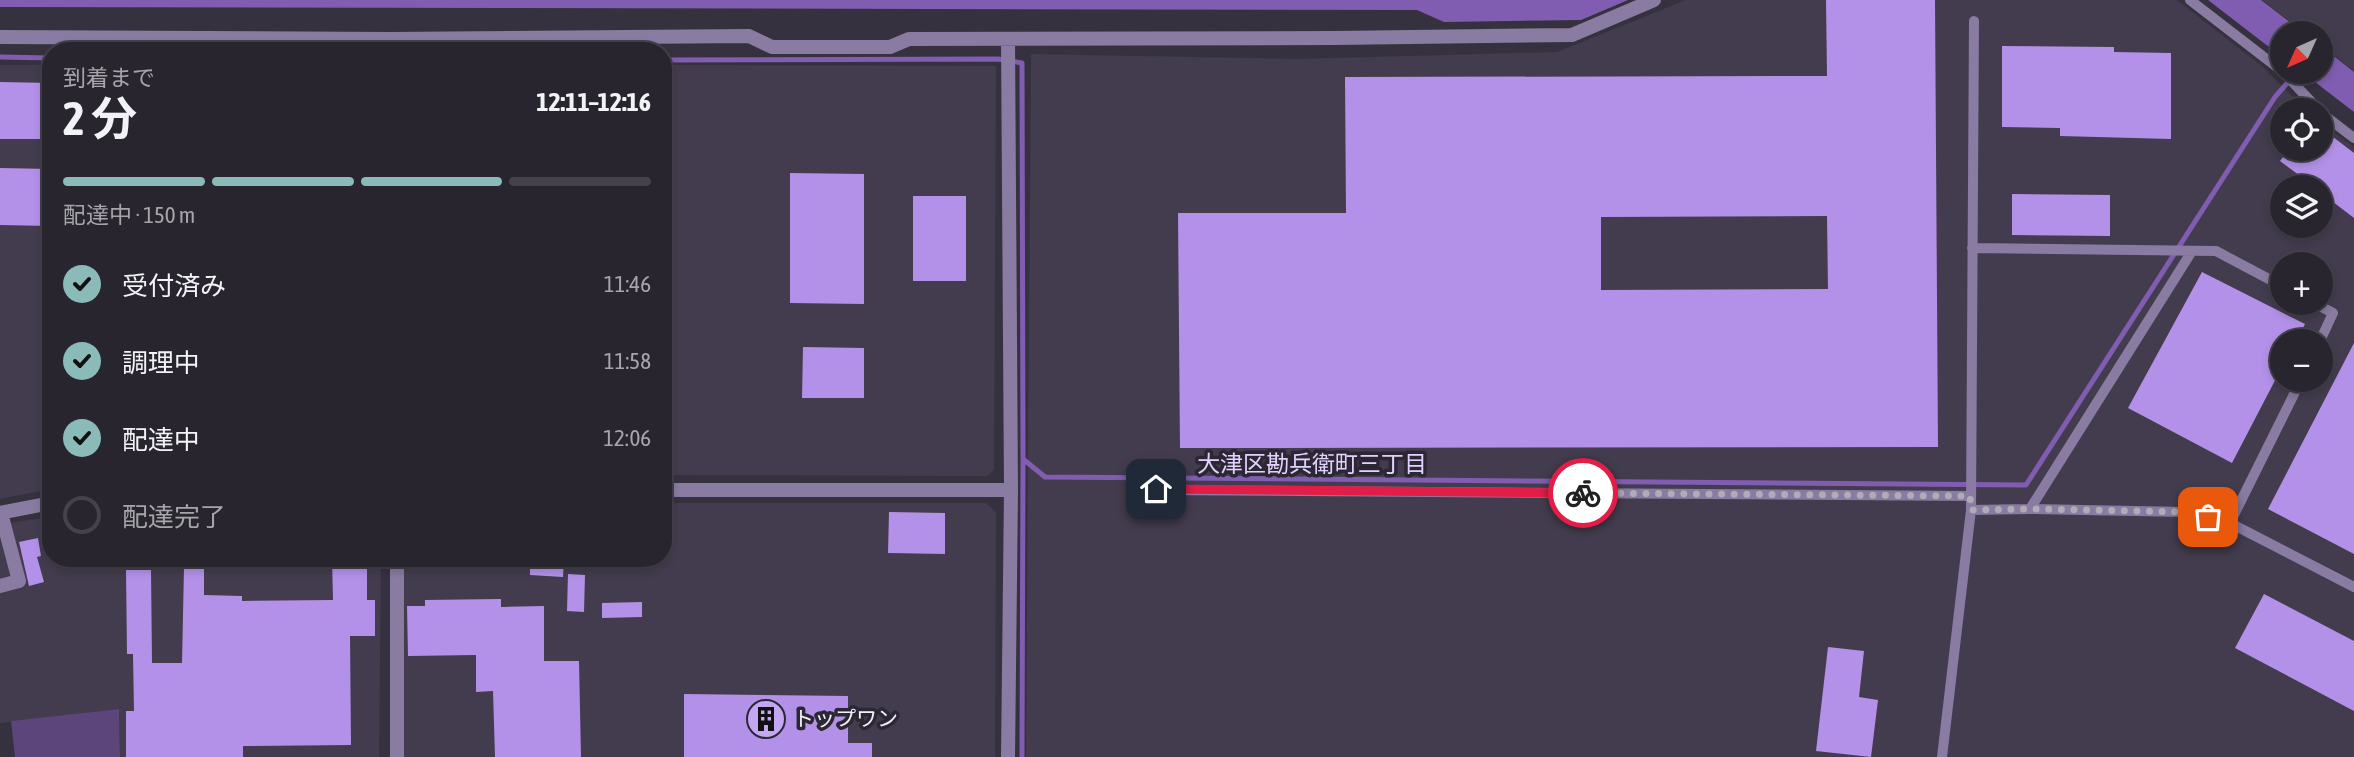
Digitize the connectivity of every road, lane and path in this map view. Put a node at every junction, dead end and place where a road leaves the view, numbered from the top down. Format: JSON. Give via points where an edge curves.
{"nodes":[{"id":1,"x":1654,"y":0,"type":"edge"},
{"id":2,"x":2190,"y":0,"type":"edge"},
{"id":3,"x":1974,"y":21,"type":"dead end"},
{"id":4,"x":0,"y":37,"type":"edge"},
{"id":5,"x":1008,"y":39,"type":"junction"},
{"id":6,"x":244,"y":42,"type":"edge"},
{"id":7,"x":510,"y":42,"type":"edge"},
{"id":8,"x":2270,"y":62,"type":"edge"},
{"id":9,"x":2294,"y":84,"type":"edge"},
{"id":10,"x":2308,"y":98,"type":"edge"},
{"id":11,"x":2333,"y":121,"type":"edge"},
{"id":12,"x":2354,"y":138,"type":"edge"},
{"id":13,"x":1972,"y":248,"type":"junction"},
{"id":14,"x":2192,"y":251,"type":"junction"},
{"id":15,"x":2270,"y":280,"type":"edge"},
{"id":16,"x":2295,"y":392,"type":"edge"},
{"id":17,"x":1156,"y":489,"type":"dead end"},
{"id":18,"x":672,"y":490,"type":"edge"},
{"id":19,"x":1010,"y":490,"type":"junction"},
{"id":20,"x":1970,"y":496,"type":"junction"},
{"id":21,"x":42,"y":505,"type":"edge"},
{"id":22,"x":2030,"y":509,"type":"junction"},
{"id":23,"x":1971,"y":510,"type":"junction"},
{"id":24,"x":0,"y":513,"type":"edge"},
{"id":25,"x":2230,"y":523,"type":"junction"},
{"id":26,"x":397,"y":567,"type":"edge"},
{"id":27,"x":0,"y":586,"type":"edge"},
{"id":28,"x":2354,"y":587,"type":"edge"},
{"id":29,"x":397,"y":757,"type":"edge"},
{"id":30,"x":1008,"y":757,"type":"edge"},
{"id":31,"x":1942,"y":757,"type":"edge"}],
"edges":[{"from":1,"to":5,"type":"street","via":[[1572,35]]},
{"from":2,"to":8,"type":"lane"},
{"from":3,"to":13,"type":"lane"},
{"from":4,"to":6,"type":"street"},
{"from":5,"to":7,"type":"street","via":[[909,39],[890,47],[772,47],[749,36]]},
{"from":5,"to":19,"type":"street"},
{"from":9,"to":10,"type":"lane"},
{"from":11,"to":12,"type":"lane"},
{"from":13,"to":14,"type":"lane"},
{"from":13,"to":20,"type":"lane"},
{"from":14,"to":15,"type":"lane","via":[[2216,251]]},
{"from":14,"to":22,"type":"lane"},
{"from":16,"to":25,"type":"lane"},
{"from":17,"to":20,"type":"lane"},
{"from":18,"to":19,"type":"street"},
{"from":19,"to":30,"type":"street"},
{"from":20,"to":23,"type":"lane"},
{"from":21,"to":24,"type":"street"},
{"from":22,"to":23,"type":"lane"},
{"from":22,"to":25,"type":"lane","via":[[2186,512]]},
{"from":23,"to":31,"type":"lane"},
{"from":24,"to":27,"type":"street","via":[[19,581]]},
{"from":25,"to":28,"type":"lane"},
{"from":26,"to":29,"type":"street"}]}
